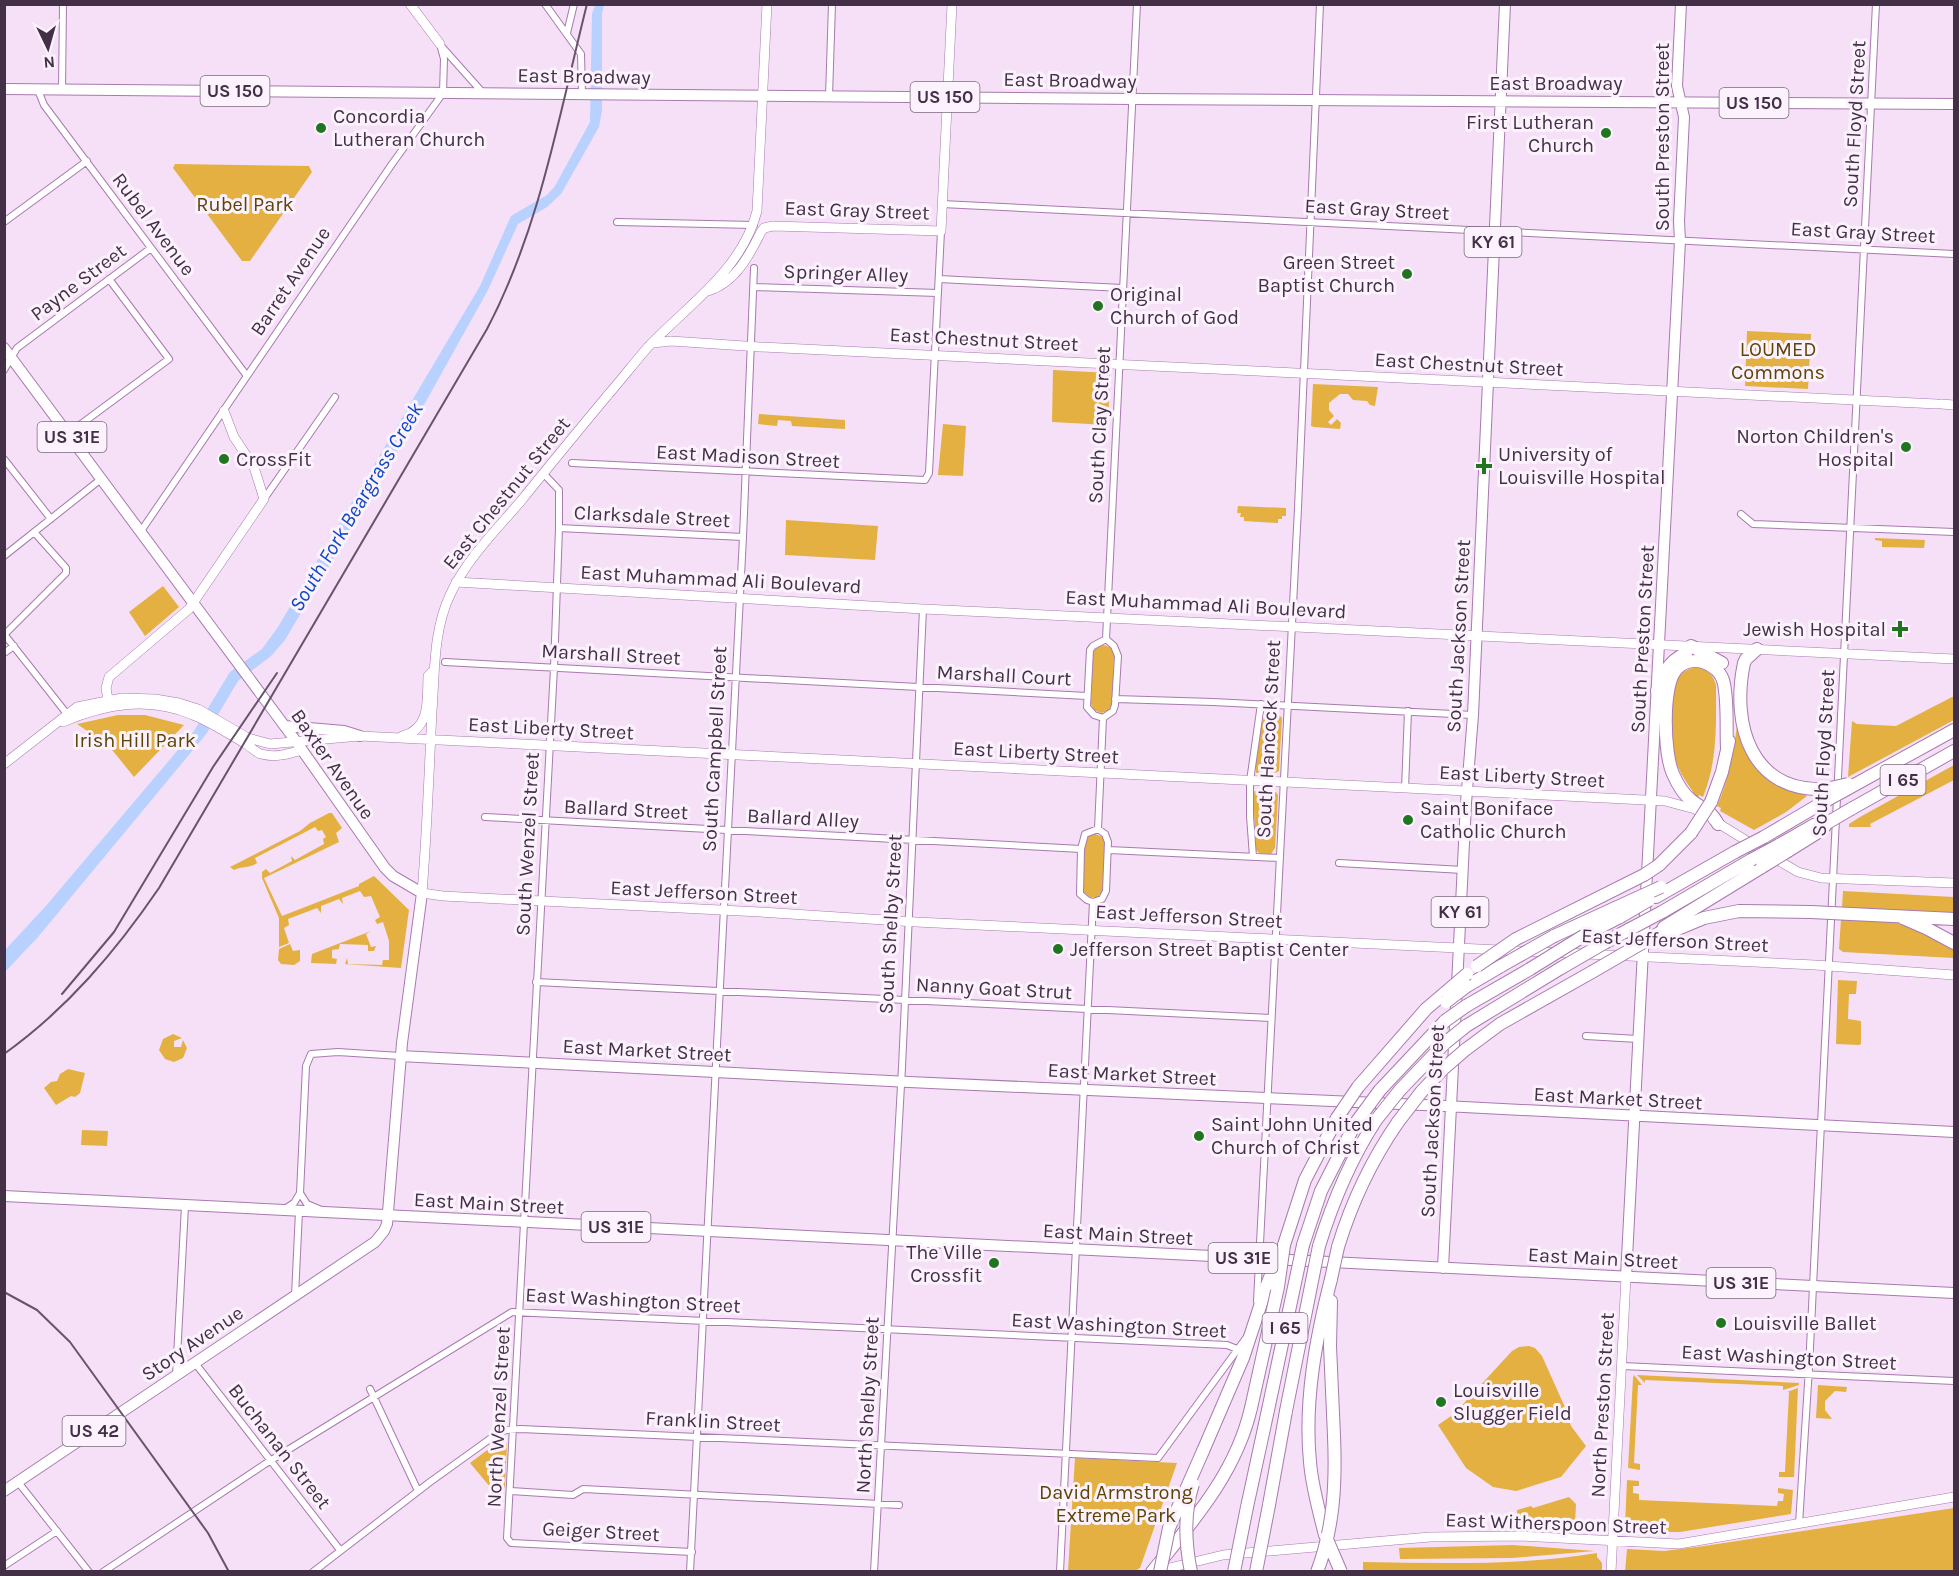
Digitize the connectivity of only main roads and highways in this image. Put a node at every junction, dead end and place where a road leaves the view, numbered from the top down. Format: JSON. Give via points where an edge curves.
{"nodes":[{"id":1,"x":1505,"y":4,"type":"edge"},
{"id":2,"x":1681,"y":4,"type":"edge"},
{"id":3,"x":4,"y":89,"type":"edge"},
{"id":4,"x":1500,"y":101,"type":"junction"},
{"id":5,"x":1681,"y":102,"type":"junction"},
{"id":6,"x":1954,"y":104,"type":"edge"},
{"id":7,"x":4,"y":348,"type":"edge"},
{"id":8,"x":1692,"y":646,"type":"road end"},
{"id":9,"x":1757,"y":649,"type":"road end"},
{"id":10,"x":1710,"y":655,"type":"junction"},
{"id":11,"x":1657,"y":691,"type":"junction"},
{"id":12,"x":285,"y":726,"type":"junction"},
{"id":13,"x":1954,"y":730,"type":"edge"},
{"id":14,"x":360,"y":736,"type":"road end"},
{"id":15,"x":1726,"y":748,"type":"junction"},
{"id":16,"x":1954,"y":751,"type":"edge"},
{"id":17,"x":1827,"y":795,"type":"junction"},
{"id":18,"x":1718,"y":824,"type":"road end"},
{"id":19,"x":1757,"y":864,"type":"junction"},
{"id":20,"x":1617,"y":913,"type":"junction"},
{"id":21,"x":1899,"y":917,"type":"junction"},
{"id":22,"x":1954,"y":919,"type":"edge"},
{"id":23,"x":1661,"y":932,"type":"junction"},
{"id":24,"x":1954,"y":943,"type":"edge"},
{"id":25,"x":1470,"y":976,"type":"junction"},
{"id":26,"x":400,"y":1056,"type":"junction"},
{"id":27,"x":1451,"y":1106,"type":"junction"},
{"id":28,"x":1635,"y":1117,"type":"junction"},
{"id":29,"x":1954,"y":1132,"type":"edge"},
{"id":30,"x":4,"y":1196,"type":"edge"},
{"id":31,"x":387,"y":1216,"type":"junction"},
{"id":32,"x":1284,"y":1245,"type":"junction"},
{"id":33,"x":1443,"y":1268,"type":"junction"},
{"id":34,"x":1626,"y":1277,"type":"junction"},
{"id":35,"x":1331,"y":1279,"type":"junction"},
{"id":36,"x":1954,"y":1293,"type":"edge"},
{"id":37,"x":1203,"y":1451,"type":"junction"},
{"id":38,"x":4,"y":1491,"type":"edge"},
{"id":39,"x":1325,"y":1535,"type":"junction"},
{"id":40,"x":1154,"y":1572,"type":"edge"},
{"id":41,"x":1160,"y":1572,"type":"edge"},
{"id":42,"x":1191,"y":1572,"type":"edge"},
{"id":43,"x":1234,"y":1572,"type":"edge"},
{"id":44,"x":1256,"y":1572,"type":"edge"},
{"id":45,"x":1317,"y":1572,"type":"edge"},
{"id":46,"x":1331,"y":1572,"type":"edge"},
{"id":47,"x":1341,"y":1572,"type":"edge"}],
"edges":[{"from":1,"to":4,"type":"main road","name":"South Jackson Street","number":"KY 61"},
{"from":2,"to":5,"type":"main road","name":"South Preston Street","via":[[1677,86]]},
{"from":3,"to":4,"type":"main road","name":"East Broadway","number":"US 150"},
{"from":4,"to":5,"type":"main road","name":"East Broadway","number":"US 150"},
{"from":4,"to":27,"type":"main road","name":"South Jackson Street","number":"KY 61"},
{"from":5,"to":6,"type":"main road","name":"East Broadway","number":"US 150"},
{"from":5,"to":11,"type":"main road","name":"South Preston Street","via":[[1684,117],[1680,241]]},
{"from":7,"to":12,"type":"main road","name":"Baxter Avenue","number":"US 31E"},
{"from":8,"to":10,"type":"highway"},
{"from":9,"to":17,"type":"highway","via":[[1744,663],[1742,693],[1743,731],[1751,751],[1761,766],[1779,779]]},
{"from":10,"to":11,"type":"highway","via":[[1696,652],[1678,657],[1663,672]]},
{"from":10,"to":15,"type":"highway","via":[[1724,666],[1732,684],[1730,738]]},
{"from":11,"to":28,"type":"main road","name":"South Preston Street"},
{"from":12,"to":14,"type":"main road"},
{"from":12,"to":26,"type":"main road","name":"Baxter Avenue","number":"US 31E","via":[[385,868],[422,893]]},
{"from":13,"to":17,"type":"highway","number":"I 65","bridge":true,"via":[[1862,781]]},
{"from":15,"to":18,"type":"highway","via":[[1724,683],[1719,671],[1697,660],[1685,662],[1670,680],[1668,757],[1682,790],[1690,800],[1712,813]]},
{"from":15,"to":25,"type":"highway","bridge":true,"via":[[1711,802],[1691,834],[1659,865],[1516,939]]},
{"from":16,"to":19,"type":"highway","number":"I 65","bridge":true,"via":[[1827,823],[1814,825]]},
{"from":17,"to":20,"type":"highway","number":"I 65","bridge":true,"via":[[1764,837]]},
{"from":19,"to":23,"type":"highway"},
{"from":19,"to":44,"type":"highway","number":"I 65","bridge":true,"via":[[1606,942],[1466,1026],[1445,1042],[1376,1120],[1345,1175],[1319,1246]]},
{"from":20,"to":25,"type":"highway","bridge":true,"via":[[1554,936],[1501,966]]},
{"from":20,"to":43,"type":"highway","number":"I 65","bridge":true,"via":[[1445,1022],[1380,1090],[1355,1124],[1321,1191],[1303,1245]]},
{"from":21,"to":22,"type":"highway"},
{"from":21,"to":23,"type":"highway","bridge":true,"via":[[1739,911]]},
{"from":21,"to":24,"type":"highway"},
{"from":23,"to":35,"type":"highway","bridge":true,"via":[[1500,1024],[1465,1050],[1422,1091],[1380,1148],[1362,1181]]},
{"from":25,"to":32,"type":"highway","bridge":true,"via":[[1426,1009],[1358,1087],[1305,1180]]},
{"from":26,"to":27,"type":"main road","name":"East Market Street"},
{"from":26,"to":31,"type":"main road"},
{"from":27,"to":28,"type":"main road","name":"East Market Street"},
{"from":27,"to":33,"type":"main road","name":"South Jackson Street","number":"KY 61"},
{"from":28,"to":29,"type":"main road","name":"East Market Street"},
{"from":28,"to":34,"type":"main road","name":"South Preston Street"},
{"from":30,"to":31,"type":"main road"},
{"from":31,"to":33,"type":"main road","name":"East Main Street","number":"US 31E"},
{"from":31,"to":38,"type":"main road","name":"Story Avenue","number":"US 42","via":[[384,1232],[375,1242]]},
{"from":32,"to":37,"type":"highway","bridge":true,"via":[[1243,1358]]},
{"from":32,"to":40,"type":"highway","bridge":true,"via":[[1243,1437],[1214,1493]]},
{"from":33,"to":34,"type":"main road","name":"East Main Street","number":"US 31E"},
{"from":34,"to":36,"type":"main road","name":"East Main Street","number":"US 31E"},
{"from":35,"to":39,"type":"highway","via":[[1309,1412],[1310,1465]]},
{"from":35,"to":45,"type":"highway","bridge":true,"via":[[1335,1485],[1331,1523]]},
{"from":37,"to":41,"type":"highway","bridge":true,"via":[[1169,1528]]},
{"from":37,"to":42,"type":"highway","bridge":true,"via":[[1187,1519]]},
{"from":39,"to":46,"type":"highway","bridge":true},
{"from":39,"to":47,"type":"highway","bridge":true}]}
